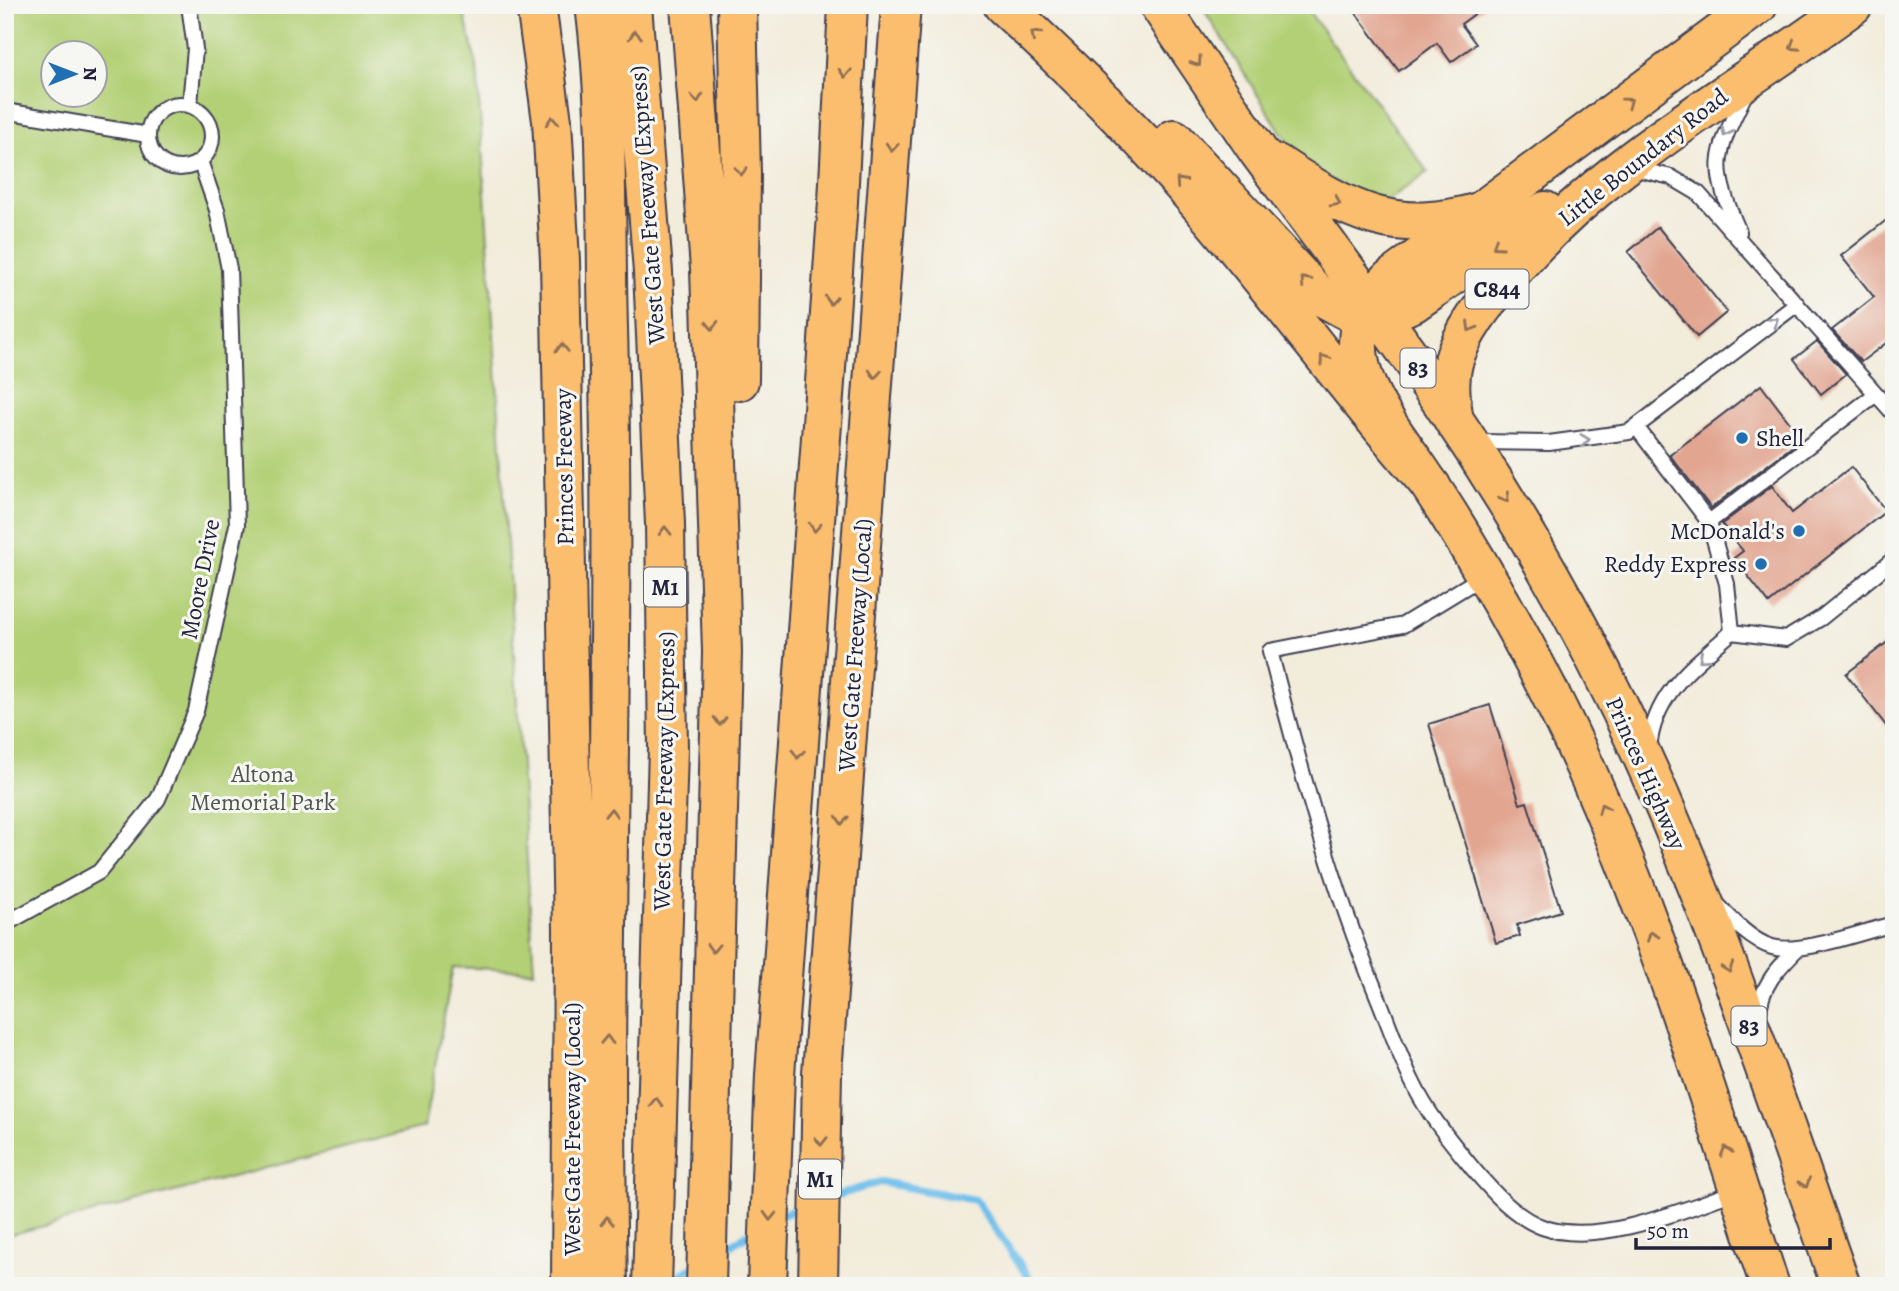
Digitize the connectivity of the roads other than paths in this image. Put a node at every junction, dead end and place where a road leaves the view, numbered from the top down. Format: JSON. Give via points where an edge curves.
{"nodes":[{"id":1,"x":189,"y":5,"type":"edge"},
{"id":2,"x":536,"y":5,"type":"edge"},
{"id":3,"x":595,"y":5,"type":"edge"},
{"id":4,"x":632,"y":5,"type":"edge"},
{"id":5,"x":690,"y":5,"type":"edge"},
{"id":6,"x":737,"y":5,"type":"edge"},
{"id":7,"x":848,"y":5,"type":"edge"},
{"id":8,"x":901,"y":5,"type":"edge"},
{"id":9,"x":1003,"y":5,"type":"edge"},
{"id":10,"x":1159,"y":5,"type":"edge"},
{"id":11,"x":1758,"y":5,"type":"edge"},
{"id":12,"x":1842,"y":13,"type":"edge"},
{"id":13,"x":1067,"y":64,"type":"junction"},
{"id":14,"x":1756,"y":71,"type":"junction"},
{"id":15,"x":602,"y":103,"type":"junction"},
{"id":16,"x":190,"y":104,"type":"junction"},
{"id":17,"x":5,"y":111,"type":"edge"},
{"id":18,"x":148,"y":135,"type":"junction"},
{"id":19,"x":1258,"y":151,"type":"junction"},
{"id":20,"x":200,"y":162,"type":"junction"},
{"id":21,"x":1611,"y":176,"type":"junction"},
{"id":22,"x":1483,"y":212,"type":"junction"},
{"id":23,"x":1743,"y":242,"type":"junction"},
{"id":24,"x":1797,"y":304,"type":"junction"},
{"id":25,"x":1371,"y":311,"type":"junction"},
{"id":26,"x":1876,"y":394,"type":"junction"},
{"id":27,"x":1894,"y":414,"type":"edge"},
{"id":28,"x":1637,"y":428,"type":"junction"},
{"id":29,"x":1461,"y":431,"type":"junction"},
{"id":30,"x":1431,"y":486,"type":"junction"},
{"id":31,"x":1709,"y":522,"type":"junction"},
{"id":32,"x":1894,"y":559,"type":"edge"},
{"id":33,"x":1485,"y":575,"type":"junction"},
{"id":34,"x":1568,"y":609,"type":"junction"},
{"id":35,"x":1732,"y":632,"type":"junction"},
{"id":36,"x":722,"y":652,"type":"junction"},
{"id":37,"x":1536,"y":665,"type":"junction"},
{"id":38,"x":1648,"y":769,"type":"junction"},
{"id":39,"x":1691,"y":876,"type":"junction"},
{"id":40,"x":5,"y":924,"type":"edge"},
{"id":41,"x":1894,"y":924,"type":"edge"},
{"id":42,"x":573,"y":931,"type":"junction"},
{"id":43,"x":1798,"y":948,"type":"junction"},
{"id":44,"x":1759,"y":1055,"type":"junction"},
{"id":45,"x":588,"y":1164,"type":"junction"},
{"id":46,"x":1738,"y":1191,"type":"junction"},
{"id":47,"x":571,"y":1286,"type":"edge"},
{"id":48,"x":608,"y":1286,"type":"edge"},
{"id":49,"x":652,"y":1286,"type":"edge"},
{"id":50,"x":706,"y":1286,"type":"edge"},
{"id":51,"x":767,"y":1286,"type":"edge"},
{"id":52,"x":818,"y":1286,"type":"edge"},
{"id":53,"x":1770,"y":1286,"type":"edge"},
{"id":54,"x":1841,"y":1286,"type":"edge"}],
"edges":[{"from":1,"to":16,"type":"lane","via":[[195,50]]},
{"from":42,"to":2,"type":"main road","name":"Princes Freeway","one_way":true,"via":[[560,260],[552,121]]},
{"from":3,"to":15,"type":"main road"},
{"from":49,"to":4,"type":"main road","name":"West Gate Freeway (Express)","number":"M1","one_way":true,"via":[[668,749],[665,524],[653,272]]},
{"from":5,"to":36,"type":"main road","number":"M1","one_way":true,"via":[[710,269]]},
{"from":6,"to":36,"type":"main road","one_way":true,"via":[[741,173],[738,452]]},
{"from":7,"to":51,"type":"main road","one_way":true,"via":[[775,1075]]},
{"from":8,"to":52,"type":"main road","name":"West Gate Freeway (Local)","number":"M1","one_way":true,"via":[[822,1073]]},
{"from":13,"to":9,"type":"main road","one_way":true},
{"from":10,"to":19,"type":"main road","name":"Princes Highway","one_way":true},
{"from":22,"to":11,"type":"main road","name":"Little Boundary Road","number":"C844","one_way":true},
{"from":12,"to":14,"type":"main road","name":"Little Boundary Road","one_way":true},
{"from":25,"to":13,"type":"main road","one_way":true,"via":[[1317,294],[1213,178],[1140,107]]},
{"from":30,"to":13,"type":"main road","one_way":true,"via":[[1193,196]]},
{"from":14,"to":21,"type":"main road","name":"Little Boundary Road","number":"C844"},
{"from":14,"to":23,"type":"lane","one_way":true,"via":[[1719,150],[1725,200]]},
{"from":15,"to":42,"type":"main road"},
{"from":45,"to":15,"type":"main road","one_way":true,"via":[[612,482]]},
{"from":16,"to":18,"type":"lane","via":[[162,109],[154,116]]},
{"from":16,"to":20,"type":"lane","via":[[206,116],[213,134]]},
{"from":17,"to":18,"type":"lane"},
{"from":18,"to":20,"type":"lane","via":[[160,162],[180,168]]},
{"from":19,"to":22,"type":"main road","one_way":true,"via":[[1339,204],[1373,217],[1432,221]]},
{"from":19,"to":25,"type":"main road","name":"Princes Highway"},
{"from":20,"to":40,"type":"lane","name":"Moore Drive","via":[[217,210],[229,269],[237,525],[196,711],[158,799],[99,872]]},
{"from":21,"to":23,"type":"lane","via":[[1662,174],[1685,183]]},
{"from":21,"to":25,"type":"main road","number":"C844","one_way":true,"via":[[1530,221],[1406,308]]},
{"from":21,"to":29,"type":"main road","name":"Little Boundary Road","number":"C844","one_way":true,"via":[[1562,217],[1514,268],[1475,320],[1452,368],[1451,390]]},
{"from":22,"to":25,"type":"main road","name":"Little Boundary Road","number":"C844","via":[[1390,279]]},
{"from":23,"to":24,"type":"lane"},
{"from":24,"to":26,"type":"lane"},
{"from":28,"to":24,"type":"lane","one_way":true},
{"from":25,"to":29,"type":"main road","name":"Princes Highway","number":"83"},
{"from":25,"to":30,"type":"main road","via":[[1358,344],[1362,373]]},
{"from":26,"to":27,"type":"lane"},
{"from":26,"to":31,"type":"lane"},
{"from":29,"to":28,"type":"lane","one_way":true,"via":[[1503,444],[1608,437]]},
{"from":28,"to":31,"type":"lane"},
{"from":29,"to":34,"type":"main road","name":"Princes Highway","number":"83","one_way":true},
{"from":30,"to":33,"type":"main road"},
{"from":31,"to":35,"type":"lane","via":[[1727,584]]},
{"from":32,"to":35,"type":"lane","via":[[1821,618],[1786,639]]},
{"from":33,"to":37,"type":"main road"},
{"from":33,"to":46,"type":"lane","via":[[1403,625],[1270,651],[1310,808],[1361,957],[1414,1085],[1450,1141],[1493,1192],[1542,1227],[1607,1231],[1659,1219]]},
{"from":34,"to":37,"type":"main road","via":[[1540,621]]},
{"from":34,"to":38,"type":"main road","name":"Princes Highway","number":"83"},
{"from":35,"to":38,"type":"lane","one_way":true,"via":[[1663,699],[1651,731]]},
{"from":36,"to":50,"type":"main road","number":"M1","one_way":true},
{"from":46,"to":37,"type":"main road","one_way":true,"via":[[1669,978],[1613,832]]},
{"from":38,"to":39,"type":"main road","name":"Princes Highway","number":"83"},
{"from":39,"to":43,"type":"lane","via":[[1749,934],[1773,947]]},
{"from":39,"to":44,"type":"main road","name":"Princes Highway","number":"83","one_way":true},
{"from":41,"to":43,"type":"lane"},
{"from":42,"to":45,"type":"main road","name":"West Gate Freeway (Local)"},
{"from":43,"to":44,"type":"lane","via":[[1774,973],[1761,997]]},
{"from":44,"to":54,"type":"main road","name":"Princes Highway","number":"83","one_way":true},
{"from":45,"to":47,"type":"main road","name":"West Gate Freeway (Local)"},
{"from":48,"to":45,"type":"main road","one_way":true},
{"from":46,"to":53,"type":"main road"}]}
